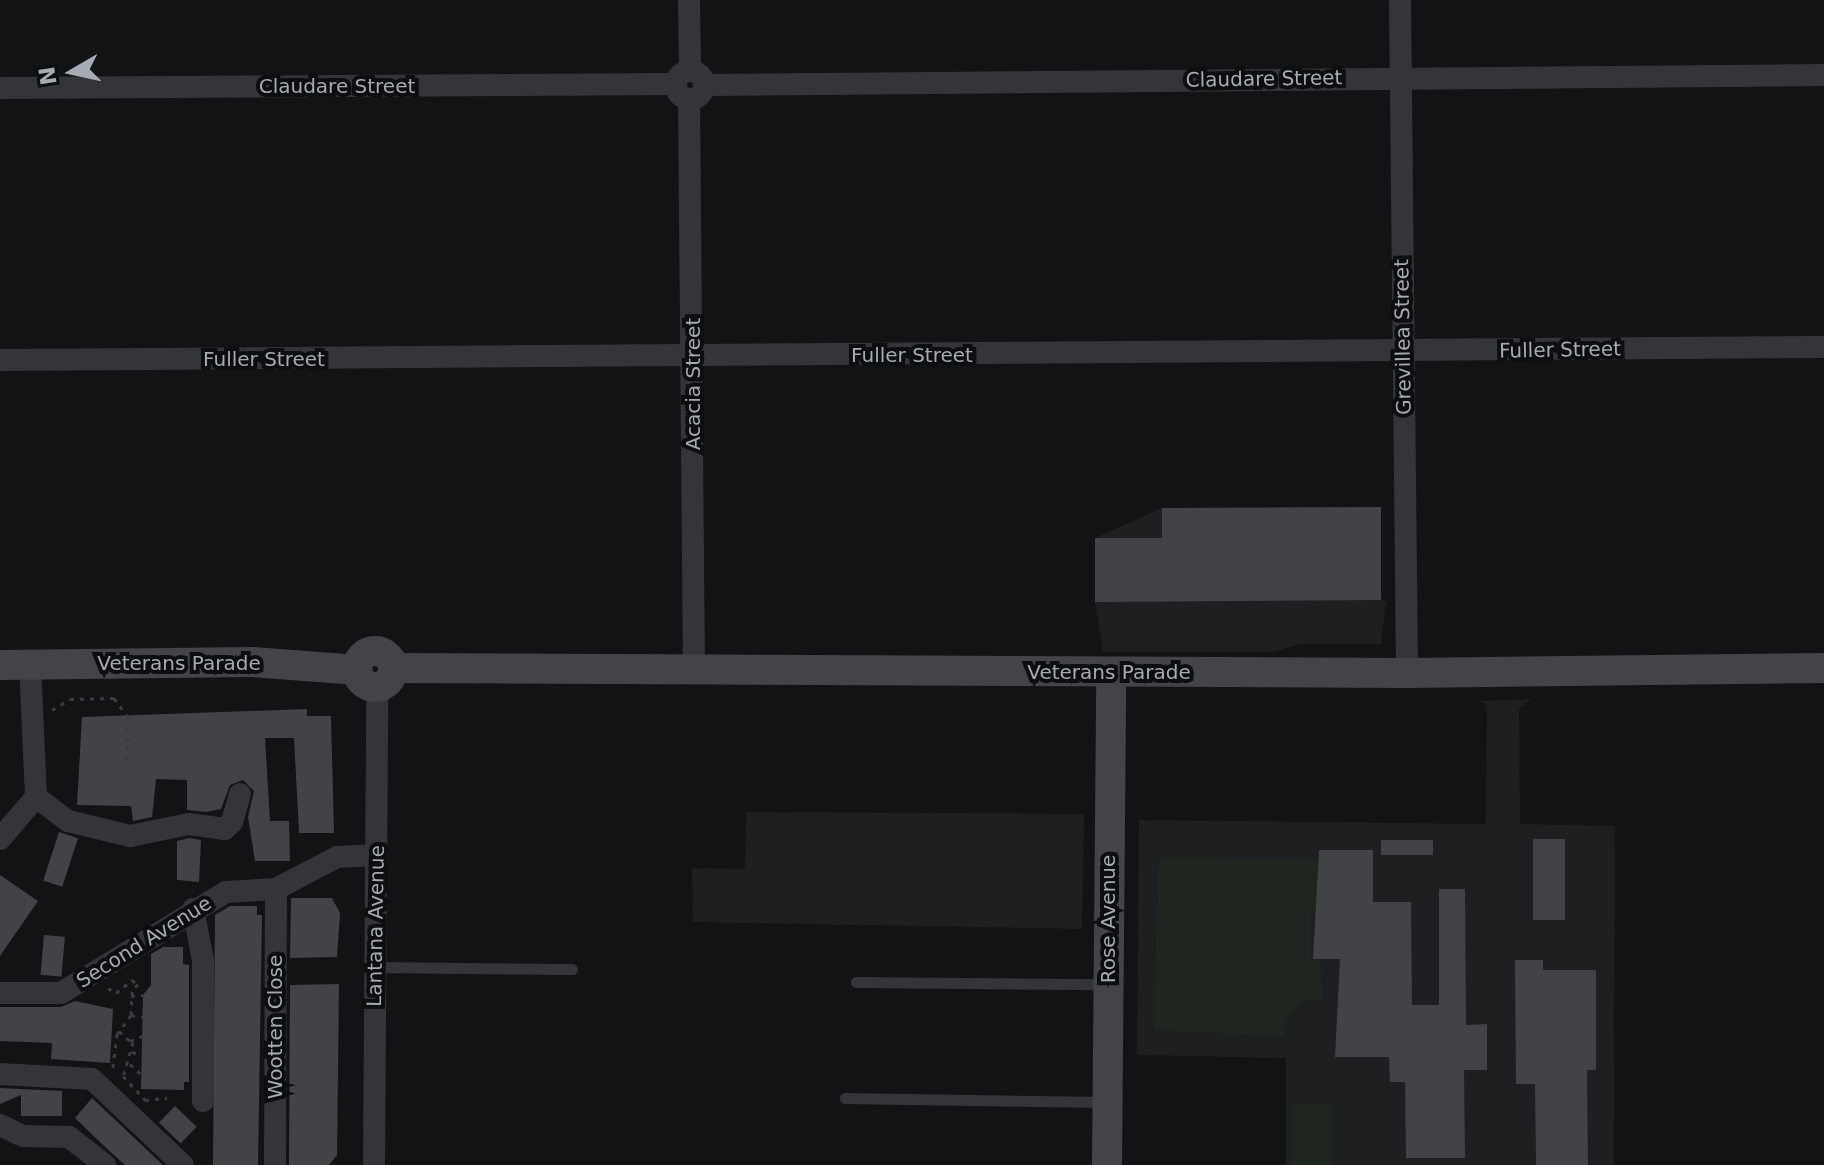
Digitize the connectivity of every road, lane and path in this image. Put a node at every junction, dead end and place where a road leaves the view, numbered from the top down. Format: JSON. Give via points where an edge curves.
{"nodes":[{"id":1,"x":689,"y":0,"type":"edge"},
{"id":2,"x":1400,"y":0,"type":"edge"},
{"id":3,"x":1824,"y":75,"type":"edge"},
{"id":4,"x":1401,"y":77,"type":"junction"},
{"id":5,"x":690,"y":85,"type":"junction"},
{"id":6,"x":0,"y":88,"type":"edge"},
{"id":7,"x":1824,"y":347,"type":"edge"},
{"id":8,"x":1403,"y":352,"type":"junction"},
{"id":9,"x":693,"y":356,"type":"junction"},
{"id":10,"x":0,"y":360,"type":"edge"},
{"id":11,"x":0,"y":665,"type":"edge"},
{"id":12,"x":30,"y":665,"type":"junction"},
{"id":13,"x":1824,"y":668,"type":"edge"},
{"id":14,"x":694,"y":669,"type":"junction"},
{"id":15,"x":1111,"y":672,"type":"junction"},
{"id":16,"x":1407,"y":673,"type":"junction"},
{"id":17,"x":376,"y":675,"type":"junction"},
{"id":18,"x":33,"y":724,"type":"junction"},
{"id":19,"x":127,"y":761,"type":"dead end"},
{"id":20,"x":240,"y":794,"type":"dead end"},
{"id":21,"x":36,"y":797,"type":"junction"},
{"id":22,"x":0,"y":839,"type":"edge"},
{"id":23,"x":377,"y":855,"type":"junction"},
{"id":24,"x":276,"y":889,"type":"junction"},
{"id":25,"x":193,"y":909,"type":"junction"},
{"id":26,"x":375,"y":967,"type":"junction"},
{"id":27,"x":572,"y":969,"type":"dead end"},
{"id":28,"x":96,"y":972,"type":"junction"},
{"id":29,"x":856,"y":982,"type":"dead end"},
{"id":30,"x":1108,"y":984,"type":"junction"},
{"id":31,"x":0,"y":993,"type":"edge"},
{"id":32,"x":143,"y":995,"type":"dead end"},
{"id":33,"x":131,"y":996,"type":"junction"},
{"id":34,"x":131,"y":1015,"type":"junction"},
{"id":35,"x":143,"y":1017,"type":"dead end"},
{"id":36,"x":119,"y":1031,"type":"junction"},
{"id":37,"x":143,"y":1036,"type":"dead end"},
{"id":38,"x":133,"y":1042,"type":"junction"},
{"id":39,"x":132,"y":1052,"type":"junction"},
{"id":40,"x":146,"y":1056,"type":"dead end"},
{"id":41,"x":130,"y":1064,"type":"junction"},
{"id":42,"x":0,"y":1074,"type":"edge"},
{"id":43,"x":142,"y":1075,"type":"dead end"},
{"id":44,"x":100,"y":1084,"type":"junction"},
{"id":45,"x":167,"y":1098,"type":"dead end"},
{"id":46,"x":845,"y":1098,"type":"dead end"},
{"id":47,"x":203,"y":1101,"type":"dead end"},
{"id":48,"x":1107,"y":1102,"type":"junction"},
{"id":49,"x":0,"y":1125,"type":"edge"},
{"id":50,"x":105,"y":1165,"type":"edge"},
{"id":51,"x":183,"y":1165,"type":"edge"},
{"id":52,"x":275,"y":1165,"type":"edge"},
{"id":53,"x":374,"y":1165,"type":"edge"},
{"id":54,"x":1107,"y":1165,"type":"edge"}],
"edges":[{"from":1,"to":5,"type":"street","name":"Acacia Street"},
{"from":2,"to":4,"type":"street","name":"Grevillea Street"},
{"from":3,"to":4,"type":"street","name":"Claudare Street"},
{"from":4,"to":5,"type":"street","name":"Claudare Street"},
{"from":4,"to":8,"type":"street","name":"Grevillea Street"},
{"from":5,"to":6,"type":"street","name":"Claudare Street"},
{"from":5,"to":9,"type":"street","name":"Acacia Street"},
{"from":7,"to":8,"type":"street","name":"Fuller Street"},
{"from":8,"to":9,"type":"street","name":"Fuller Street"},
{"from":8,"to":16,"type":"street","name":"Grevillea Street"},
{"from":9,"to":10,"type":"street","name":"Fuller Street"},
{"from":9,"to":14,"type":"street","name":"Acacia Street"},
{"from":11,"to":12,"type":"street","name":"Veterans Parade"},
{"from":12,"to":17,"type":"street","name":"Veterans Parade","via":[[252,662]]},
{"from":12,"to":18,"type":"street"},
{"from":13,"to":16,"type":"street","name":"Veterans Parade"},
{"from":14,"to":15,"type":"street","name":"Veterans Parade"},
{"from":14,"to":17,"type":"street","name":"Veterans Parade"},
{"from":15,"to":16,"type":"street","name":"Veterans Parade"},
{"from":15,"to":30,"type":"street","name":"Rose Avenue"},
{"from":17,"to":23,"type":"street","name":"Lantana Avenue"},
{"from":18,"to":19,"type":"path","via":[[70,699],[114,698],[128,717]]},
{"from":18,"to":21,"type":"street"},
{"from":20,"to":21,"type":"street","via":[[225,829],[189,824],[130,836],[68,821]]},
{"from":21,"to":22,"type":"street"},
{"from":23,"to":24,"type":"street","name":"Second Avenue","via":[[337,857]]},
{"from":23,"to":26,"type":"street","name":"Lantana Avenue"},
{"from":24,"to":25,"type":"street","name":"Second Avenue","via":[[226,892]]},
{"from":24,"to":52,"type":"street","name":"Wootten Close"},
{"from":25,"to":28,"type":"street","name":"Second Avenue"},
{"from":25,"to":47,"type":"street","via":[[203,960]]},
{"from":26,"to":27,"type":"lane"},
{"from":26,"to":53,"type":"street","name":"Lantana Avenue"},
{"from":28,"to":31,"type":"street","name":"Second Avenue","via":[[61,993]]},
{"from":28,"to":33,"type":"path","via":[[116,993],[137,980]]},
{"from":29,"to":30,"type":"lane"},
{"from":30,"to":48,"type":"street","name":"Rose Avenue"},
{"from":32,"to":33,"type":"path"},
{"from":33,"to":34,"type":"path"},
{"from":34,"to":35,"type":"path"},
{"from":34,"to":36,"type":"path"},
{"from":36,"to":38,"type":"path"},
{"from":36,"to":44,"type":"path","via":[[112,1074]]},
{"from":37,"to":38,"type":"path"},
{"from":38,"to":39,"type":"path"},
{"from":39,"to":40,"type":"path"},
{"from":39,"to":41,"type":"path"},
{"from":41,"to":43,"type":"path"},
{"from":41,"to":45,"type":"path","via":[[123,1076],[145,1100]]},
{"from":42,"to":44,"type":"street","via":[[92,1079]]},
{"from":44,"to":51,"type":"street"},
{"from":46,"to":48,"type":"lane"},
{"from":48,"to":54,"type":"street","name":"Rose Avenue"},
{"from":49,"to":50,"type":"street","via":[[23,1136],[69,1137]]}]}
